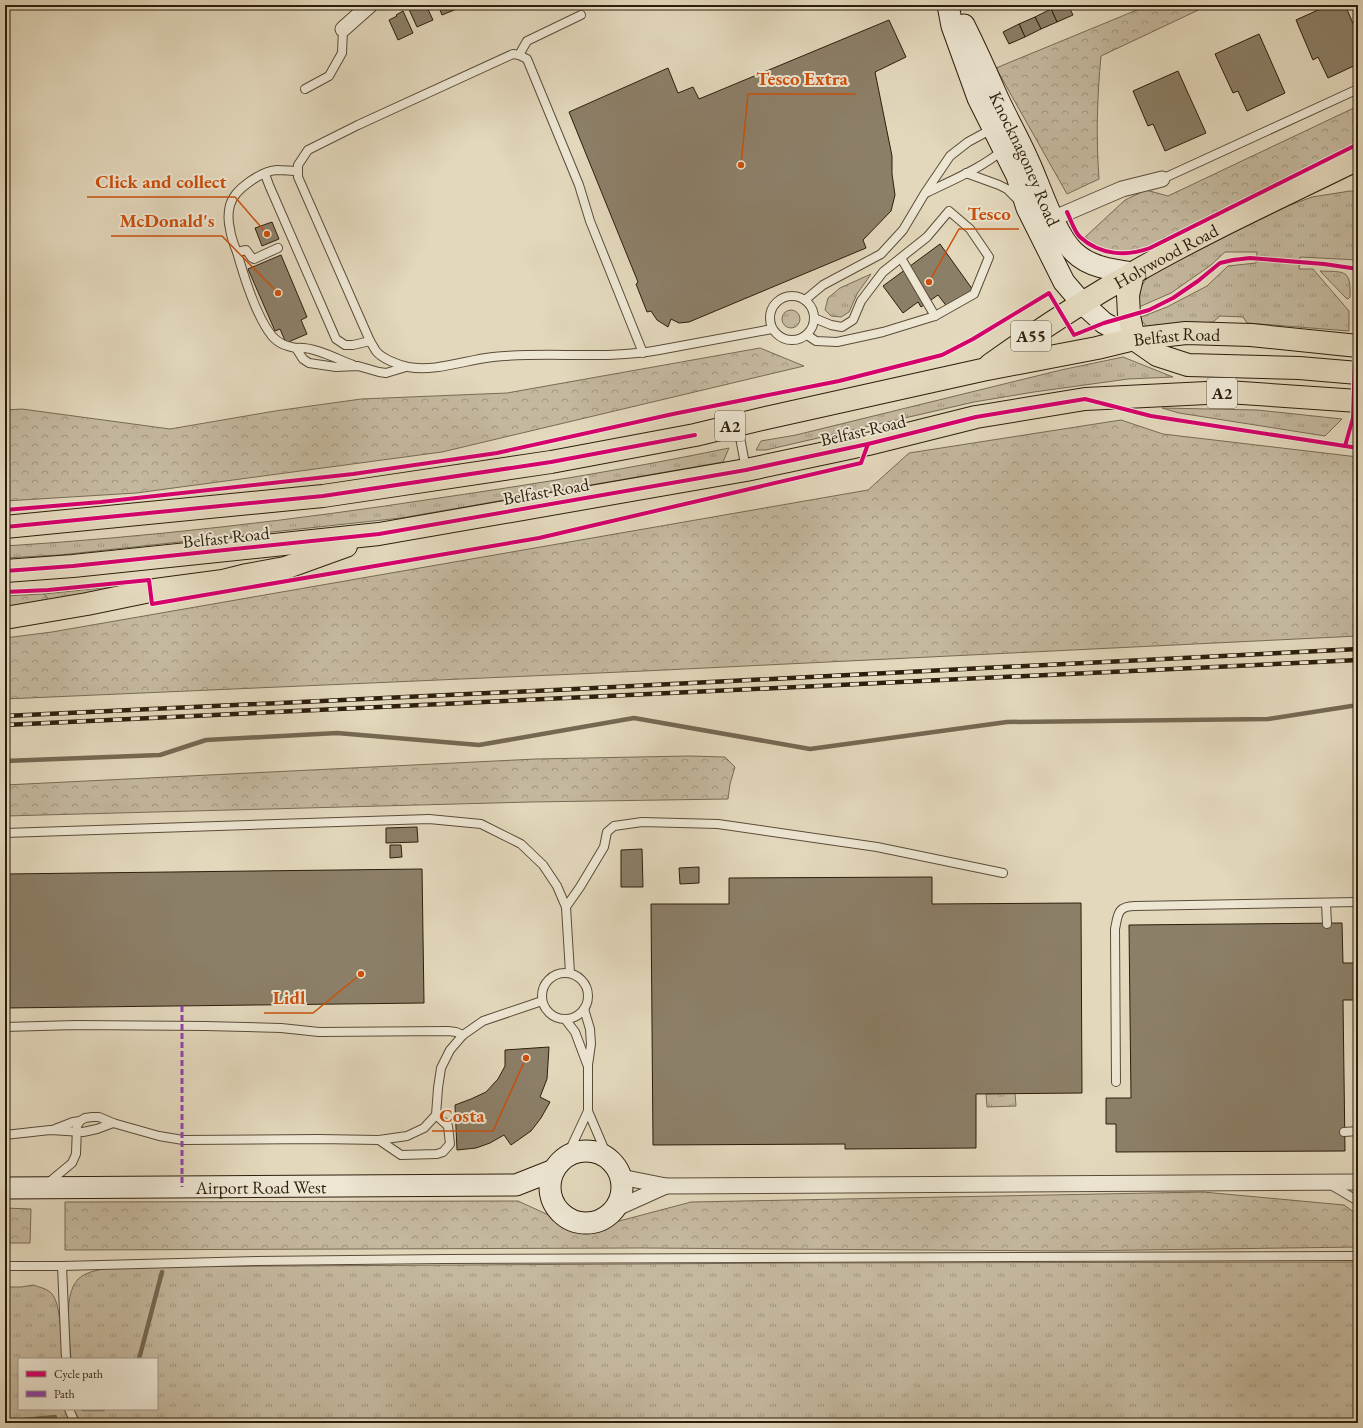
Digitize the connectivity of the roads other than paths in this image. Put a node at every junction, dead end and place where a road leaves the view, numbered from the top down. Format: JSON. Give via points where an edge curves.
{"nodes":[{"id":1,"x":370,"y":5,"type":"edge"},
{"id":2,"x":948,"y":5,"type":"edge"},
{"id":3,"x":954,"y":5,"type":"edge"},
{"id":4,"x":581,"y":15,"type":"dead end"},
{"id":5,"x":343,"y":30,"type":"joint"},
{"id":6,"x":519,"y":55,"type":"junction"},
{"id":7,"x":305,"y":89,"type":"dead end"},
{"id":8,"x":1358,"y":89,"type":"edge"},
{"id":9,"x":1006,"y":135,"type":"junction"},
{"id":10,"x":1358,"y":159,"type":"edge"},
{"id":11,"x":298,"y":171,"type":"junction"},
{"id":12,"x":966,"y":173,"type":"junction"},
{"id":13,"x":265,"y":174,"type":"junction"},
{"id":14,"x":1325,"y":175,"type":"junction"},
{"id":15,"x":1358,"y":177,"type":"edge"},
{"id":16,"x":1162,"y":179,"type":"joint"},
{"id":17,"x":925,"y":193,"type":"junction"},
{"id":18,"x":1039,"y":217,"type":"junction"},
{"id":19,"x":278,"y":248,"type":"dead end"},
{"id":20,"x":237,"y":252,"type":"junction"},
{"id":21,"x":901,"y":258,"type":"junction"},
{"id":22,"x":1133,"y":273,"type":"junction"},
{"id":23,"x":805,"y":300,"type":"junction"},
{"id":24,"x":1082,"y":303,"type":"junction"},
{"id":25,"x":935,"y":316,"type":"junction"},
{"id":26,"x":814,"y":318,"type":"junction"},
{"id":27,"x":772,"y":329,"type":"junction"},
{"id":28,"x":807,"y":335,"type":"junction"},
{"id":29,"x":1134,"y":339,"type":"junction"},
{"id":30,"x":370,"y":341,"type":"junction"},
{"id":31,"x":1358,"y":346,"type":"edge"},
{"id":32,"x":296,"y":348,"type":"junction"},
{"id":33,"x":643,"y":353,"type":"junction"},
{"id":34,"x":358,"y":366,"type":"junction"},
{"id":35,"x":407,"y":367,"type":"junction"},
{"id":36,"x":982,"y":370,"type":"junction"},
{"id":37,"x":1358,"y":373,"type":"edge"},
{"id":38,"x":1358,"y":401,"type":"edge"},
{"id":39,"x":738,"y":425,"type":"junction"},
{"id":40,"x":746,"y":470,"type":"junction"},
{"id":41,"x":5,"y":527,"type":"edge"},
{"id":42,"x":379,"y":534,"type":"junction"},
{"id":43,"x":5,"y":571,"type":"edge"},
{"id":44,"x":5,"y":618,"type":"edge"},
{"id":45,"x":5,"y":833,"type":"edge"},
{"id":46,"x":1003,"y":873,"type":"dead end"},
{"id":47,"x":1358,"y":902,"type":"edge"},
{"id":48,"x":1326,"y":903,"type":"junction"},
{"id":49,"x":566,"y":907,"type":"junction"},
{"id":50,"x":1327,"y":924,"type":"dead end"},
{"id":51,"x":570,"y":973,"type":"junction"},
{"id":52,"x":542,"y":1001,"type":"junction"},
{"id":53,"x":584,"y":1009,"type":"junction"},
{"id":54,"x":565,"y":1019,"type":"junction"},
{"id":55,"x":5,"y":1027,"type":"edge"},
{"id":56,"x":463,"y":1035,"type":"junction"},
{"id":57,"x":588,"y":1065,"type":"junction"},
{"id":58,"x":1116,"y":1082,"type":"dead end"},
{"id":59,"x":588,"y":1111,"type":"junction"},
{"id":60,"x":436,"y":1115,"type":"junction"},
{"id":61,"x":80,"y":1121,"type":"junction"},
{"id":62,"x":114,"y":1123,"type":"junction"},
{"id":63,"x":50,"y":1130,"type":"junction"},
{"id":64,"x":77,"y":1131,"type":"junction"},
{"id":65,"x":1358,"y":1131,"type":"edge"},
{"id":66,"x":1344,"y":1132,"type":"dead end"},
{"id":67,"x":5,"y":1135,"type":"edge"},
{"id":68,"x":379,"y":1140,"type":"junction"},
{"id":69,"x":608,"y":1158,"type":"junction"},
{"id":70,"x":561,"y":1163,"type":"junction"},
{"id":71,"x":621,"y":1177,"type":"junction"},
{"id":72,"x":1325,"y":1182,"type":"junction"},
{"id":73,"x":1358,"y":1182,"type":"edge"},
{"id":74,"x":516,"y":1185,"type":"junction"},
{"id":75,"x":666,"y":1186,"type":"junction"},
{"id":76,"x":5,"y":1188,"type":"edge"},
{"id":77,"x":40,"y":1188,"type":"junction"},
{"id":78,"x":1358,"y":1201,"type":"edge"},
{"id":79,"x":557,"y":1209,"type":"junction"},
{"id":80,"x":615,"y":1209,"type":"junction"},
{"id":81,"x":1358,"y":1256,"type":"edge"},
{"id":82,"x":5,"y":1266,"type":"edge"},
{"id":83,"x":62,"y":1266,"type":"junction"},
{"id":84,"x":66,"y":1358,"type":"edge"},
{"id":85,"x":70,"y":1410,"type":"edge"},
{"id":86,"x":76,"y":1423,"type":"edge"}],
"edges":[{"from":1,"to":5,"type":"street"},
{"from":2,"to":9,"type":"street","via":[[952,26],[978,98]]},
{"from":3,"to":9,"type":"street","name":"Knocknagoney Road"},
{"from":4,"to":6,"type":"lane","via":[[527,41]]},
{"from":5,"to":7,"type":"lane","via":[[342,53],[329,76]]},
{"from":6,"to":11,"type":"lane","via":[[513,54],[308,150],[298,165]]},
{"from":6,"to":33,"type":"lane","via":[[527,59],[579,185],[590,221]]},
{"from":8,"to":16,"type":"lane"},
{"from":9,"to":12,"type":"lane","via":[[997,156]]},
{"from":9,"to":17,"type":"lane","via":[[968,142],[950,156]]},
{"from":9,"to":18,"type":"street","via":[[1017,176]]},
{"from":9,"to":18,"type":"street","name":"Knocknagoney Road","via":[[1028,159]]},
{"from":10,"to":14,"type":"highway","name":"Holywood Road","number":"A55"},
{"from":11,"to":13,"type":"lane","via":[[276,170]]},
{"from":11,"to":30,"type":"lane","via":[[300,182]]},
{"from":12,"to":17,"type":"lane"},
{"from":12,"to":18,"type":"lane","via":[[999,184]]},
{"from":13,"to":20,"type":"lane","via":[[258,176],[241,189],[230,203],[228,217]]},
{"from":13,"to":30,"type":"lane","via":[[336,339],[344,345]]},
{"from":14,"to":15,"type":"highway","number":"A55"},
{"from":14,"to":22,"type":"highway","name":"Holywood Road","number":"A55"},
{"from":16,"to":18,"type":"street","via":[[1122,189]]},
{"from":17,"to":23,"type":"lane","via":[[903,230],[880,254],[823,285]]},
{"from":18,"to":22,"type":"street","name":"Knocknagoney Road","via":[[1062,236],[1073,252],[1083,259],[1107,269]]},
{"from":18,"to":24,"type":"street","via":[[1064,282]]},
{"from":19,"to":20,"type":"lane","via":[[254,258],[246,250]]},
{"from":20,"to":32,"type":"lane","via":[[243,274],[272,336],[286,346]]},
{"from":21,"to":25,"type":"lane"},
{"from":21,"to":25,"type":"lane","via":[[927,237],[949,211],[970,228],[989,257],[974,294]]},
{"from":21,"to":26,"type":"lane","via":[[883,272],[860,301],[853,320],[842,327]]},
{"from":22,"to":24,"type":"highway","name":"Holywood Road","number":"A55"},
{"from":22,"to":29,"type":"highway","via":[[1128,295]]},
{"from":23,"to":26,"type":"lane","via":[[812,308]]},
{"from":23,"to":27,"type":"lane","via":[[796,295],[789,295],[776,302],[770,314]]},
{"from":24,"to":29,"type":"street","via":[[1104,323]]},
{"from":24,"to":36,"type":"highway","name":"Holywood Road","number":"A55"},
{"from":25,"to":28,"type":"lane","via":[[838,342],[816,341]]},
{"from":26,"to":28,"type":"lane"},
{"from":27,"to":28,"type":"lane","via":[[788,340]]},
{"from":27,"to":33,"type":"lane"},
{"from":29,"to":31,"type":"highway","name":"Belfast Road","number":"A2","via":[[1186,333],[1251,335]]},
{"from":29,"to":36,"type":"highway","name":"Belfast Road","number":"A2"},
{"from":29,"to":37,"type":"highway","via":[[1157,355],[1188,365],[1299,368]]},
{"from":30,"to":35,"type":"lane","via":[[376,352]]},
{"from":32,"to":34,"type":"lane","via":[[311,349]]},
{"from":32,"to":34,"type":"lane","via":[[309,363],[336,367]]},
{"from":33,"to":35,"type":"lane","via":[[523,355],[492,357],[423,369]]},
{"from":34,"to":35,"type":"lane","via":[[386,373]]},
{"from":36,"to":39,"type":"highway","name":"Belfast Road","number":"A2"},
{"from":38,"to":40,"type":"highway","name":"Belfast Road","number":"A2","via":[[1227,392],[1085,399],[976,417],[868,444]]},
{"from":39,"to":40,"type":"lane"},
{"from":39,"to":41,"type":"highway","name":"Belfast Road","number":"A2","via":[[551,462],[323,496]]},
{"from":40,"to":42,"type":"highway","name":"Belfast Road","number":"A2"},
{"from":42,"to":43,"type":"highway","name":"Belfast Road","number":"A2"},
{"from":42,"to":44,"type":"highway","via":[[285,568]]},
{"from":45,"to":49,"type":"lane","via":[[429,819],[481,824],[521,844],[543,865],[557,886]]},
{"from":46,"to":49,"type":"lane","via":[[877,847],[718,824],[642,822],[614,826],[607,832],[604,847]]},
{"from":47,"to":48,"type":"lane"},
{"from":48,"to":50,"type":"lane"},
{"from":48,"to":58,"type":"lane","via":[[1122,908],[1116,930]]},
{"from":49,"to":51,"type":"lane"},
{"from":51,"to":52,"type":"lane","via":[[554,974],[548,979],[541,993]]},
{"from":51,"to":53,"type":"lane","via":[[577,976],[586,987],[588,994]]},
{"from":52,"to":54,"type":"lane","via":[[550,1014]]},
{"from":52,"to":56,"type":"lane","via":[[483,1021]]},
{"from":53,"to":54,"type":"lane","via":[[572,1018]]},
{"from":53,"to":57,"type":"lane","via":[[591,1036]]},
{"from":54,"to":57,"type":"lane","via":[[575,1032]]},
{"from":55,"to":56,"type":"lane","via":[[243,1027],[319,1032],[448,1031]]},
{"from":56,"to":60,"type":"lane","via":[[450,1050],[441,1068]]},
{"from":57,"to":59,"type":"lane"},
{"from":59,"to":69,"type":"lane"},
{"from":59,"to":70,"type":"lane"},
{"from":60,"to":68,"type":"lane","via":[[424,1128],[407,1136]]},
{"from":60,"to":68,"type":"lane","via":[[448,1126],[450,1144],[443,1152],[400,1155]]},
{"from":61,"to":62,"type":"lane","via":[[92,1117]]},
{"from":61,"to":63,"type":"lane"},
{"from":61,"to":64,"type":"lane"},
{"from":62,"to":64,"type":"lane","via":[[98,1129]]},
{"from":62,"to":68,"type":"lane","via":[[183,1140]]},
{"from":63,"to":64,"type":"lane"},
{"from":63,"to":67,"type":"lane"},
{"from":64,"to":77,"type":"lane","via":[[76,1154],[72,1163]]},
{"from":65,"to":66,"type":"lane"},
{"from":69,"to":70,"type":"street","via":[[598,1153],[576,1152]]},
{"from":69,"to":71,"type":"street"},
{"from":70,"to":74,"type":"street","name":"Airport Road West"},
{"from":70,"to":79,"type":"street","via":[[551,1179],[550,1190]]},
{"from":71,"to":75,"type":"street"},
{"from":71,"to":80,"type":"street","via":[[620,1199]]},
{"from":72,"to":73,"type":"street"},
{"from":72,"to":75,"type":"street"},
{"from":72,"to":78,"type":"lane"},
{"from":74,"to":77,"type":"street","name":"Airport Road West"},
{"from":74,"to":79,"type":"street"},
{"from":75,"to":80,"type":"street"},
{"from":76,"to":77,"type":"street","name":"Airport Road West"},
{"from":79,"to":80,"type":"street","via":[[575,1222],[586,1223],[597,1222]]},
{"from":81,"to":83,"type":"lane","via":[[437,1259]]},
{"from":82,"to":83,"type":"lane"},
{"from":83,"to":84,"type":"lane"},
{"from":85,"to":86,"type":"lane"}]}
